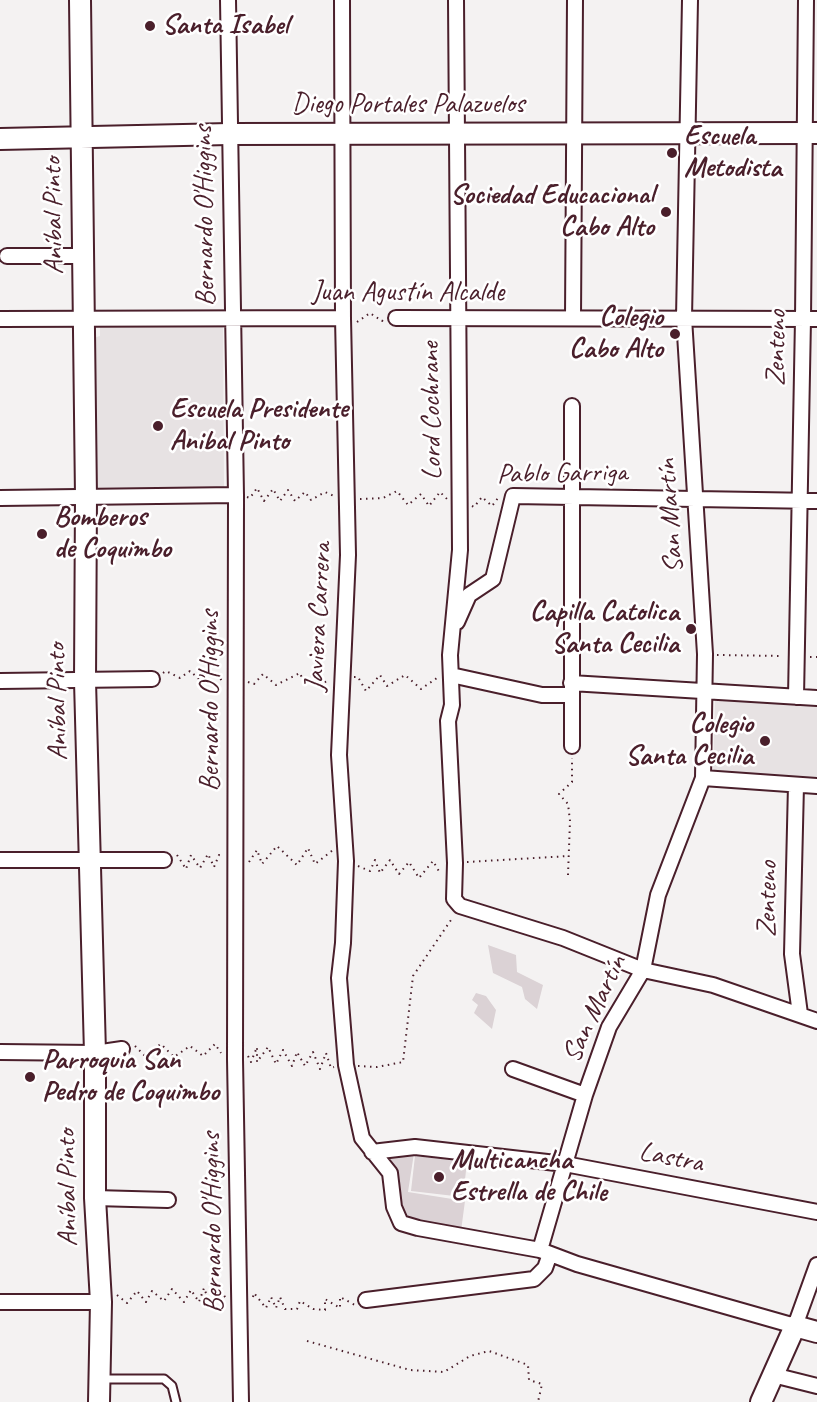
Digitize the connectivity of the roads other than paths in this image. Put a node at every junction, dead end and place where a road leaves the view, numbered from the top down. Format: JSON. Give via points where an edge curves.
{"nodes":[{"id":1,"x":80,"y":0,"type":"edge"},
{"id":2,"x":228,"y":0,"type":"edge"},
{"id":3,"x":342,"y":0,"type":"edge"},
{"id":4,"x":456,"y":0,"type":"edge"},
{"id":5,"x":574,"y":0,"type":"edge"},
{"id":6,"x":690,"y":0,"type":"edge"},
{"id":7,"x":806,"y":0,"type":"edge"},
{"id":8,"x":459,"y":133,"type":"junction"},
{"id":9,"x":573,"y":133,"type":"junction"},
{"id":10,"x":688,"y":133,"type":"junction"},
{"id":11,"x":811,"y":133,"type":"edge"},
{"id":12,"x":229,"y":134,"type":"junction"},
{"id":13,"x":342,"y":134,"type":"junction"},
{"id":14,"x":82,"y":137,"type":"junction"},
{"id":15,"x":0,"y":139,"type":"edge"},
{"id":16,"x":7,"y":256,"type":"dead end"},
{"id":17,"x":83,"y":256,"type":"junction"},
{"id":18,"x":343,"y":318,"type":"junction"},
{"id":19,"x":396,"y":318,"type":"road end"},
{"id":20,"x":456,"y":318,"type":"junction"},
{"id":21,"x":573,"y":318,"type":"junction"},
{"id":22,"x":684,"y":318,"type":"junction"},
{"id":23,"x":0,"y":319,"type":"edge"},
{"id":24,"x":84,"y":319,"type":"junction"},
{"id":25,"x":233,"y":319,"type":"junction"},
{"id":26,"x":810,"y":319,"type":"edge"},
{"id":27,"x":572,"y":406,"type":"dead end"},
{"id":28,"x":236,"y":495,"type":"junction"},
{"id":29,"x":86,"y":497,"type":"junction"},
{"id":30,"x":0,"y":498,"type":"edge"},
{"id":31,"x":574,"y":498,"type":"junction"},
{"id":32,"x":696,"y":499,"type":"junction"},
{"id":33,"x":799,"y":501,"type":"junction"},
{"id":34,"x":817,"y":501,"type":"edge"},
{"id":35,"x":452,"y":633,"type":"junction"},
{"id":36,"x":451,"y":675,"type":"junction"},
{"id":37,"x":152,"y":679,"type":"road end"},
{"id":38,"x":0,"y":681,"type":"edge"},
{"id":39,"x":85,"y":681,"type":"junction"},
{"id":40,"x":571,"y":689,"type":"junction"},
{"id":41,"x":706,"y":691,"type":"junction"},
{"id":42,"x":796,"y":697,"type":"junction"},
{"id":43,"x":817,"y":698,"type":"edge"},
{"id":44,"x":572,"y":746,"type":"road end"},
{"id":45,"x":703,"y":778,"type":"junction"},
{"id":46,"x":796,"y":785,"type":"junction"},
{"id":47,"x":817,"y":786,"type":"edge"},
{"id":48,"x":90,"y":858,"type":"junction"},
{"id":49,"x":0,"y":860,"type":"edge"},
{"id":50,"x":164,"y":860,"type":"road end"},
{"id":51,"x":644,"y":969,"type":"junction"},
{"id":52,"x":800,"y":1014,"type":"junction"},
{"id":53,"x":817,"y":1021,"type":"edge"},
{"id":54,"x":122,"y":1049,"type":"dead end"},
{"id":55,"x":0,"y":1052,"type":"edge"},
{"id":56,"x":95,"y":1053,"type":"junction"},
{"id":57,"x":513,"y":1069,"type":"dead end"},
{"id":58,"x":585,"y":1095,"type":"junction"},
{"id":59,"x":372,"y":1152,"type":"junction"},
{"id":60,"x":565,"y":1164,"type":"junction"},
{"id":61,"x":95,"y":1198,"type":"junction"},
{"id":62,"x":168,"y":1200,"type":"dead end"},
{"id":63,"x":817,"y":1212,"type":"edge"},
{"id":64,"x":545,"y":1252,"type":"junction"},
{"id":65,"x":817,"y":1265,"type":"edge"},
{"id":66,"x":366,"y":1300,"type":"road end"},
{"id":67,"x":0,"y":1302,"type":"edge"},
{"id":68,"x":101,"y":1302,"type":"junction"},
{"id":69,"x":795,"y":1326,"type":"junction"},
{"id":70,"x":817,"y":1332,"type":"edge"},
{"id":71,"x":773,"y":1374,"type":"junction"},
{"id":72,"x":100,"y":1379,"type":"junction"},
{"id":73,"x":817,"y":1386,"type":"edge"},
{"id":74,"x":99,"y":1402,"type":"edge"},
{"id":75,"x":176,"y":1402,"type":"edge"},
{"id":76,"x":241,"y":1402,"type":"edge"},
{"id":77,"x":761,"y":1402,"type":"edge"}],
"edges":[{"from":1,"to":14,"type":"main road","name":"Aníbal Pinto"},
{"from":2,"to":12,"type":"street","name":"Bernardo O'Higgins"},
{"from":3,"to":13,"type":"street","name":"Javiera Carrera"},
{"from":4,"to":8,"type":"street","name":"Lord Cochrane"},
{"from":5,"to":9,"type":"street"},
{"from":6,"to":10,"type":"street","name":"San Martín"},
{"from":7,"to":11,"type":"street","name":"Zenteno"},
{"from":8,"to":9,"type":"main road","name":"Diego Portales Palazuelos"},
{"from":8,"to":13,"type":"main road","name":"Diego Portales Palazuelos"},
{"from":8,"to":20,"type":"street","name":"Lord Cochrane"},
{"from":9,"to":10,"type":"main road","name":"Diego Portales Palazuelos"},
{"from":9,"to":21,"type":"street"},
{"from":10,"to":11,"type":"main road","name":"Diego Portales Palazuelos"},
{"from":10,"to":22,"type":"street","name":"San Martín"},
{"from":11,"to":26,"type":"street","name":"Zenteno"},
{"from":12,"to":13,"type":"main road","name":"Diego Portales Palazuelos"},
{"from":12,"to":14,"type":"main road","name":"Diego Portales Palazuelos","via":[[116,131]]},
{"from":12,"to":25,"type":"street","name":"Bernardo O'Higgins"},
{"from":13,"to":18,"type":"street","name":"Javiera Carrera"},
{"from":14,"to":15,"type":"main road","name":"Diego Portales Palazuelos"},
{"from":14,"to":17,"type":"main road","name":"Aníbal Pinto"},
{"from":16,"to":17,"type":"street"},
{"from":17,"to":24,"type":"main road","name":"Aníbal Pinto"},
{"from":18,"to":25,"type":"street","name":"Juan Agustín Alcalde"},
{"from":18,"to":59,"type":"street","name":"Javiera Carrera","via":[[348,555],[339,756],[346,830],[344,943],[339,978],[346,1065],[362,1138]]},
{"from":19,"to":20,"type":"street","name":"Juan Agustín Alcalde"},
{"from":20,"to":21,"type":"street","name":"Juan Agustín Alcalde"},
{"from":20,"to":35,"type":"street","name":"Lord Cochrane","via":[[460,550]]},
{"from":21,"to":22,"type":"street","name":"Juan Agustín Alcalde"},
{"from":22,"to":26,"type":"street","name":"Juan Agustín Alcalde"},
{"from":22,"to":32,"type":"street","name":"San Martín"},
{"from":23,"to":24,"type":"street","name":"Juan Agustín Alcalde"},
{"from":24,"to":25,"type":"street","name":"Juan Agustín Alcalde"},
{"from":24,"to":29,"type":"main road","name":"Aníbal Pinto"},
{"from":25,"to":28,"type":"street","name":"Bernardo O'Higgins"},
{"from":26,"to":33,"type":"street","name":"Zenteno"},
{"from":27,"to":31,"type":"street"},
{"from":28,"to":29,"type":"street"},
{"from":28,"to":76,"type":"street","name":"Bernardo O'Higgins","via":[[236,864],[245,1300]]},
{"from":29,"to":30,"type":"street"},
{"from":29,"to":39,"type":"main road","name":"Aníbal Pinto"},
{"from":31,"to":32,"type":"street","name":"Pablo Garriga"},
{"from":31,"to":35,"type":"street","name":"Pablo Garriga","via":[[513,496],[493,579],[469,595]]},
{"from":31,"to":40,"type":"street"},
{"from":32,"to":33,"type":"street","name":"Pablo Garriga"},
{"from":32,"to":41,"type":"street","name":"San Martín"},
{"from":33,"to":34,"type":"street","name":"Pablo Garriga"},
{"from":33,"to":42,"type":"street","name":"Zenteno"},
{"from":35,"to":36,"type":"street","name":"Lord Cochrane"},
{"from":36,"to":40,"type":"street","via":[[542,695]]},
{"from":36,"to":51,"type":"street","name":"Lord Cochrane","via":[[453,705],[448,721],[456,863],[454,899],[460,906],[563,938]]},
{"from":37,"to":39,"type":"street"},
{"from":38,"to":39,"type":"street"},
{"from":39,"to":48,"type":"main road","name":"Aníbal Pinto"},
{"from":40,"to":41,"type":"street"},
{"from":40,"to":44,"type":"street"},
{"from":41,"to":42,"type":"street"},
{"from":41,"to":45,"type":"street","name":"San Martín"},
{"from":42,"to":43,"type":"street"},
{"from":45,"to":46,"type":"street"},
{"from":45,"to":51,"type":"street","name":"San Martín","via":[[658,895]]},
{"from":46,"to":47,"type":"street"},
{"from":46,"to":52,"type":"street","name":"Zenteno","via":[[792,954]]},
{"from":48,"to":49,"type":"street"},
{"from":48,"to":50,"type":"street"},
{"from":48,"to":56,"type":"main road","name":"Aníbal Pinto"},
{"from":51,"to":52,"type":"street","via":[[713,985]]},
{"from":51,"to":58,"type":"street","name":"San Martín","via":[[609,1027]]},
{"from":52,"to":53,"type":"street"},
{"from":54,"to":56,"type":"street"},
{"from":55,"to":56,"type":"street"},
{"from":56,"to":61,"type":"main road","name":"Aníbal Pinto"},
{"from":57,"to":58,"type":"street"},
{"from":58,"to":60,"type":"street","name":"San Martín"},
{"from":59,"to":60,"type":"street","name":"Lastra","via":[[415,1147]]},
{"from":59,"to":64,"type":"street","name":"Javiera Carrera","via":[[390,1173],[394,1207],[401,1223]]},
{"from":60,"to":63,"type":"street","name":"Lastra"},
{"from":60,"to":64,"type":"street","name":"San Martín"},
{"from":61,"to":62,"type":"street"},
{"from":61,"to":68,"type":"main road","name":"Aníbal Pinto"},
{"from":64,"to":66,"type":"street","name":"San Martín","via":[[545,1268],[534,1279]]},
{"from":64,"to":69,"type":"street"},
{"from":65,"to":69,"type":"street"},
{"from":67,"to":68,"type":"street"},
{"from":68,"to":72,"type":"main road","name":"Aníbal Pinto"},
{"from":69,"to":70,"type":"main road"},
{"from":69,"to":71,"type":"main road"},
{"from":71,"to":73,"type":"street"},
{"from":71,"to":77,"type":"main road"},
{"from":72,"to":74,"type":"main road","name":"Aníbal Pinto"},
{"from":72,"to":75,"type":"lane","via":[[164,1379],[172,1386]]}]}
